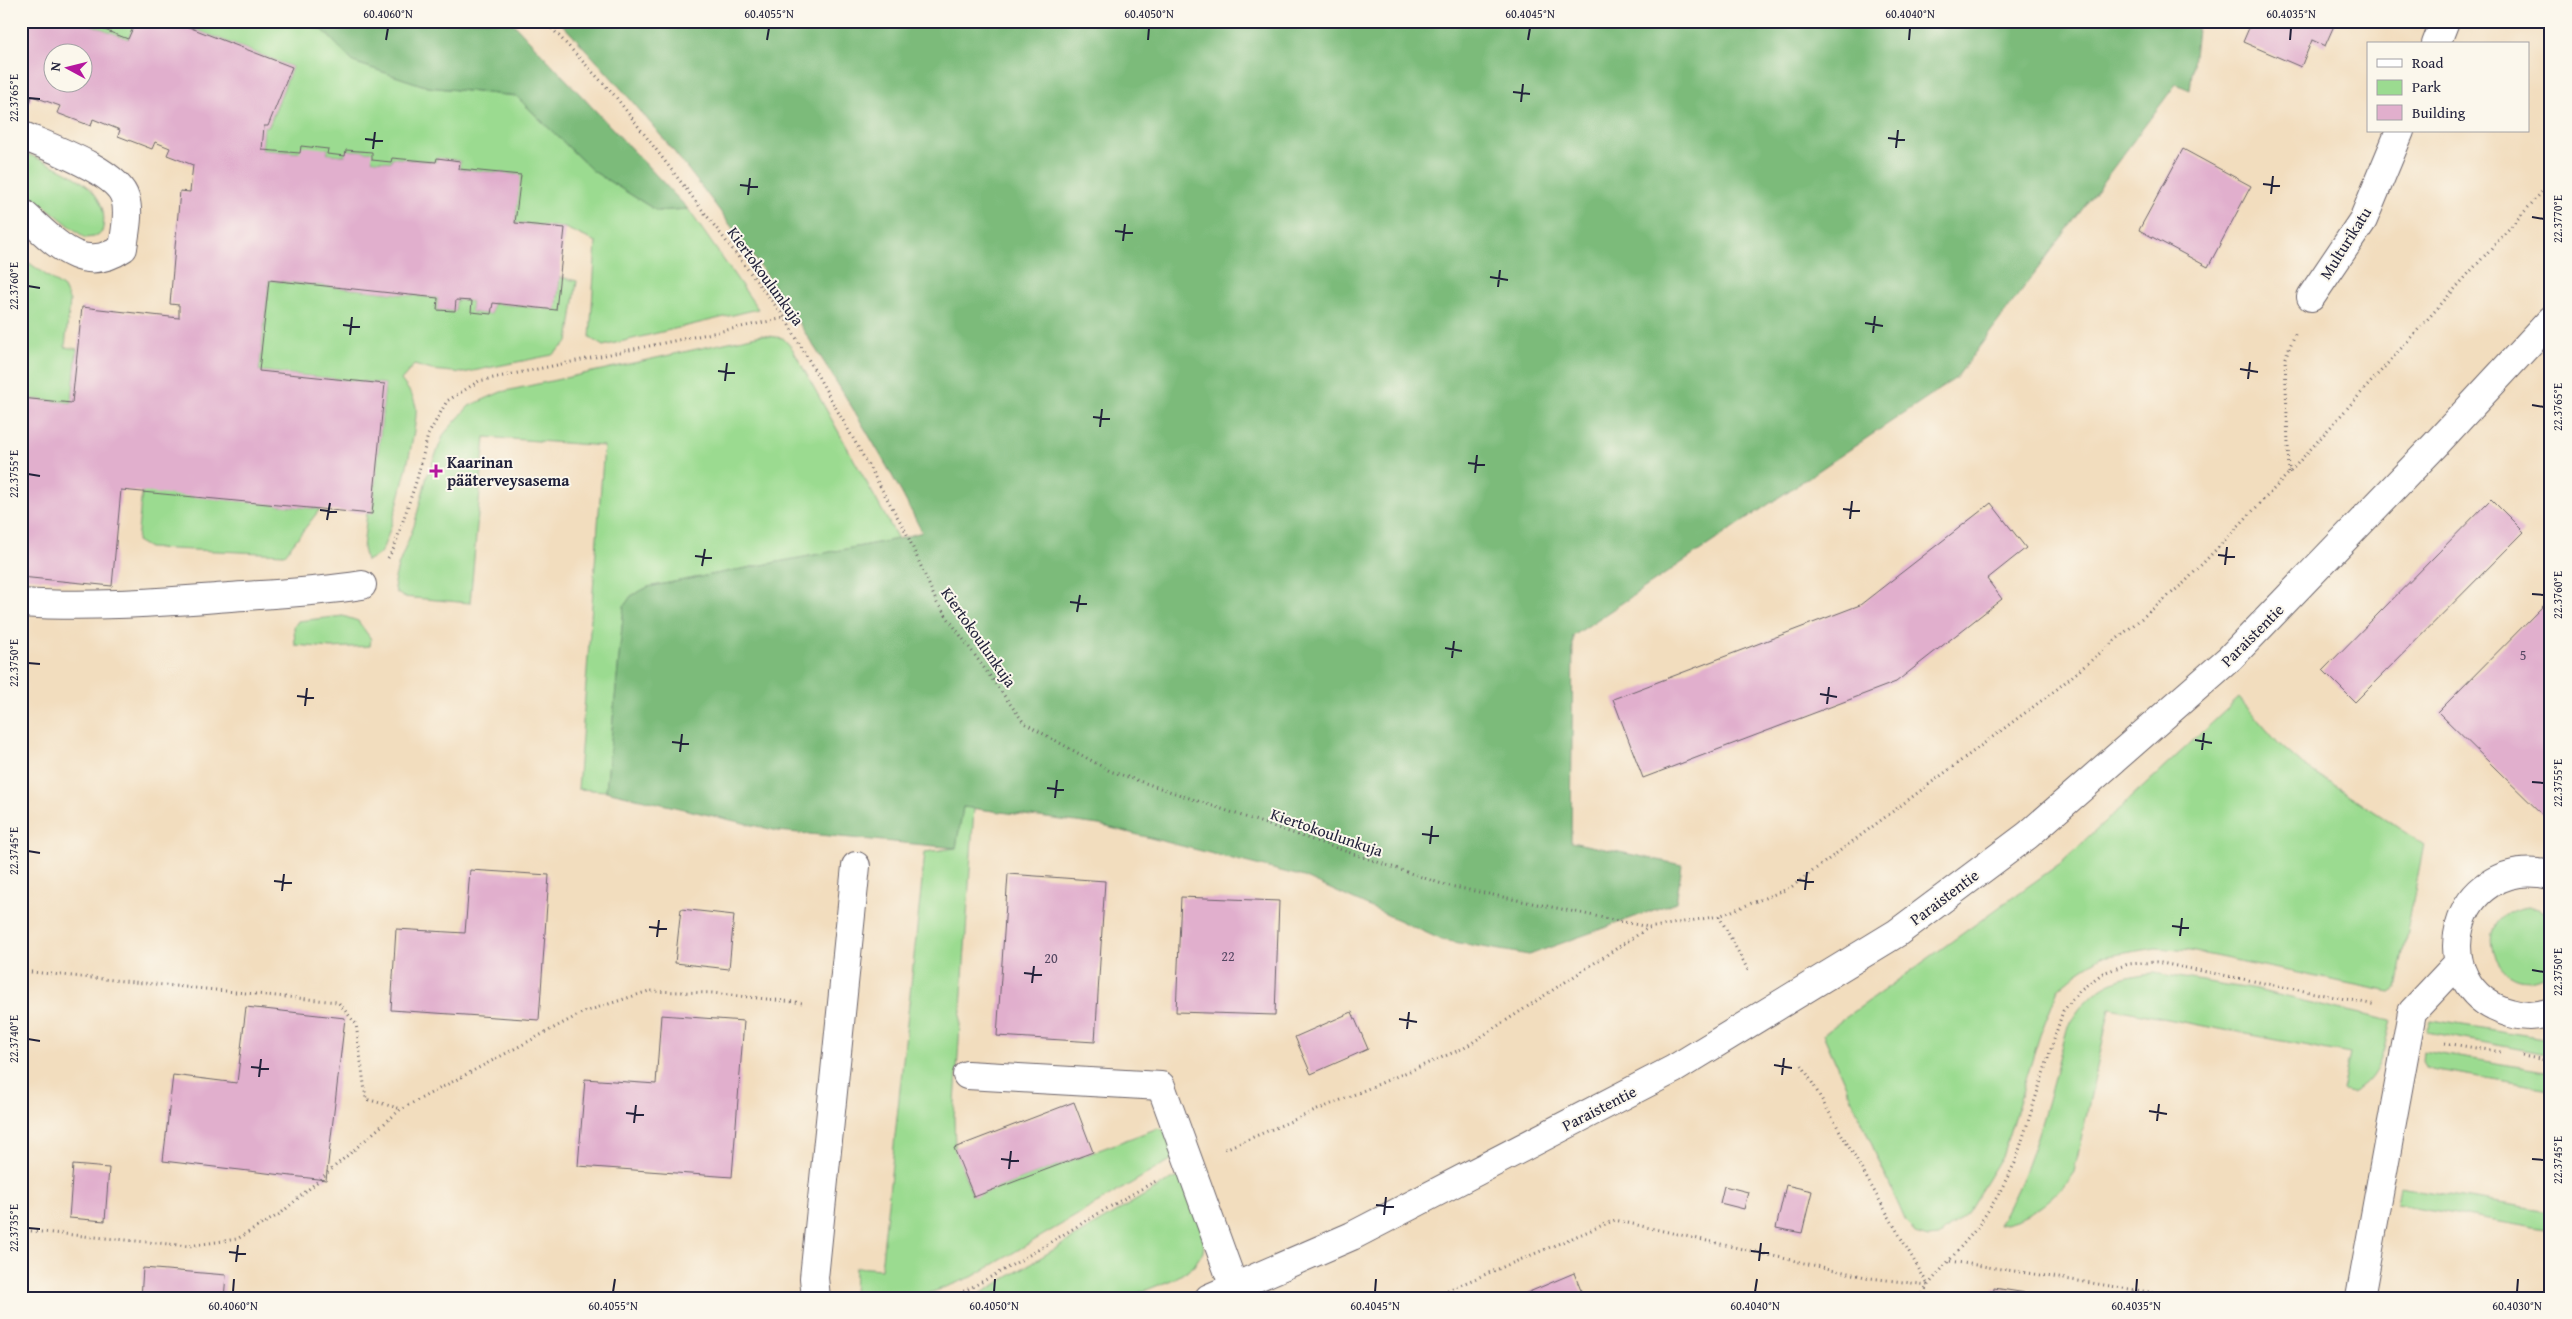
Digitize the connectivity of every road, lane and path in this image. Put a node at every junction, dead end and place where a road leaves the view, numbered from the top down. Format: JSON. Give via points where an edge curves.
{"nodes":[{"id":1,"x":545,"y":21,"type":"edge"},
{"id":2,"x":2445,"y":21,"type":"edge"},
{"id":3,"x":2437,"y":42,"type":"edge"},
{"id":4,"x":2400,"y":132,"type":"edge"},
{"id":5,"x":21,"y":135,"type":"edge"},
{"id":6,"x":2551,"y":182,"type":"edge"},
{"id":7,"x":21,"y":212,"type":"edge"},
{"id":8,"x":2310,"y":297,"type":"joint"},
{"id":9,"x":785,"y":318,"type":"junction"},
{"id":10,"x":2551,"y":320,"type":"edge"},
{"id":11,"x":2289,"y":473,"type":"junction"},
{"id":12,"x":362,"y":585,"type":"joint"},
{"id":13,"x":21,"y":603,"type":"edge"},
{"id":14,"x":856,"y":866,"type":"dead end"},
{"id":15,"x":2551,"y":875,"type":"edge"},
{"id":16,"x":1719,"y":916,"type":"junction"},
{"id":17,"x":1648,"y":928,"type":"junction"},
{"id":18,"x":2459,"y":962,"type":"junction"},
{"id":19,"x":21,"y":971,"type":"edge"},
{"id":20,"x":1749,"y":972,"type":"dead end"},
{"id":21,"x":840,"y":1006,"type":"junction"},
{"id":22,"x":2551,"y":1012,"type":"edge"},
{"id":23,"x":2410,"y":1024,"type":"junction"},
{"id":24,"x":2503,"y":1053,"type":"dead end"},
{"id":25,"x":2513,"y":1054,"type":"dead end"},
{"id":26,"x":2551,"y":1061,"type":"edge"},
{"id":27,"x":1802,"y":1065,"type":"dead end"},
{"id":28,"x":966,"y":1075,"type":"dead end"},
{"id":29,"x":400,"y":1109,"type":"junction"},
{"id":30,"x":1190,"y":1164,"type":"junction"},
{"id":31,"x":21,"y":1230,"type":"edge"},
{"id":32,"x":1949,"y":1261,"type":"junction"},
{"id":33,"x":1928,"y":1285,"type":"junction"},
{"id":34,"x":1234,"y":1287,"type":"junction"},
{"id":35,"x":816,"y":1298,"type":"edge"},
{"id":36,"x":950,"y":1298,"type":"edge"},
{"id":37,"x":1208,"y":1298,"type":"edge"},
{"id":38,"x":1428,"y":1298,"type":"edge"},
{"id":39,"x":1920,"y":1298,"type":"edge"},
{"id":40,"x":2187,"y":1298,"type":"edge"},
{"id":41,"x":2360,"y":1298,"type":"edge"}],
"edges":[{"from":1,"to":9,"type":"path","name":"Kiertokoulunkuja","via":[[615,96]]},
{"from":2,"to":3,"type":"main road"},
{"from":4,"to":8,"type":"main road","name":"Multurikatu","via":[[2363,220]]},
{"from":5,"to":7,"type":"main road","via":[[96,168],[125,196],[127,220],[122,248],[108,258],[92,260],[71,254]]},
{"from":6,"to":11,"type":"path"},
{"from":8,"to":11,"type":"path","via":[[2285,358]]},
{"from":9,"to":12,"type":"path","via":[[479,381],[447,400],[428,435],[394,548],[379,572]]},
{"from":9,"to":17,"type":"path","name":"Kiertokoulunkuja","via":[[906,532],[937,603],[1024,722],[1110,771],[1445,885]]},
{"from":10,"to":34,"type":"main road","name":"Paraistentie","via":[[2230,658],[2028,834],[1897,932],[1674,1069],[1352,1236]]},
{"from":11,"to":16,"type":"path","via":[[2185,582],[2057,689],[1790,888]]},
{"from":12,"to":13,"type":"main road","via":[[319,592],[177,601],[63,606]]},
{"from":14,"to":21,"type":"main road"},
{"from":15,"to":18,"type":"main road","via":[[2534,871],[2511,873],[2490,882],[2473,897],[2461,917],[2457,939]]},
{"from":16,"to":17,"type":"path"},
{"from":16,"to":20,"type":"path"},
{"from":17,"to":30,"type":"path","via":[[1464,1048]]},
{"from":18,"to":22,"type":"main road","via":[[2467,981],[2481,998],[2499,1010],[2521,1016]]},
{"from":18,"to":23,"type":"main road"},
{"from":19,"to":29,"type":"path","via":[[338,1002],[356,1024],[366,1099]]},
{"from":21,"to":29,"type":"path","via":[[649,991],[584,1012]]},
{"from":21,"to":35,"type":"main road","via":[[814,1278]]},
{"from":23,"to":24,"type":"path"},
{"from":23,"to":32,"type":"path","via":[[2156,962],[2128,964],[2103,973],[2080,990],[2063,1010],[2015,1163],[1987,1213]]},
{"from":23,"to":41,"type":"main road"},
{"from":25,"to":26,"type":"path"},
{"from":27,"to":33,"type":"path"},
{"from":28,"to":30,"type":"main road","via":[[1161,1086]]},
{"from":29,"to":31,"type":"path","via":[[280,1214],[237,1239],[189,1246]]},
{"from":30,"to":34,"type":"main road"},
{"from":30,"to":36,"type":"path","via":[[1102,1209],[986,1280]]},
{"from":32,"to":33,"type":"path"},
{"from":32,"to":40,"type":"path"},
{"from":33,"to":38,"type":"path","via":[[1870,1278],[1615,1220]]},
{"from":33,"to":39,"type":"path"},
{"from":34,"to":37,"type":"main road","name":"Paraistentie"}]}
